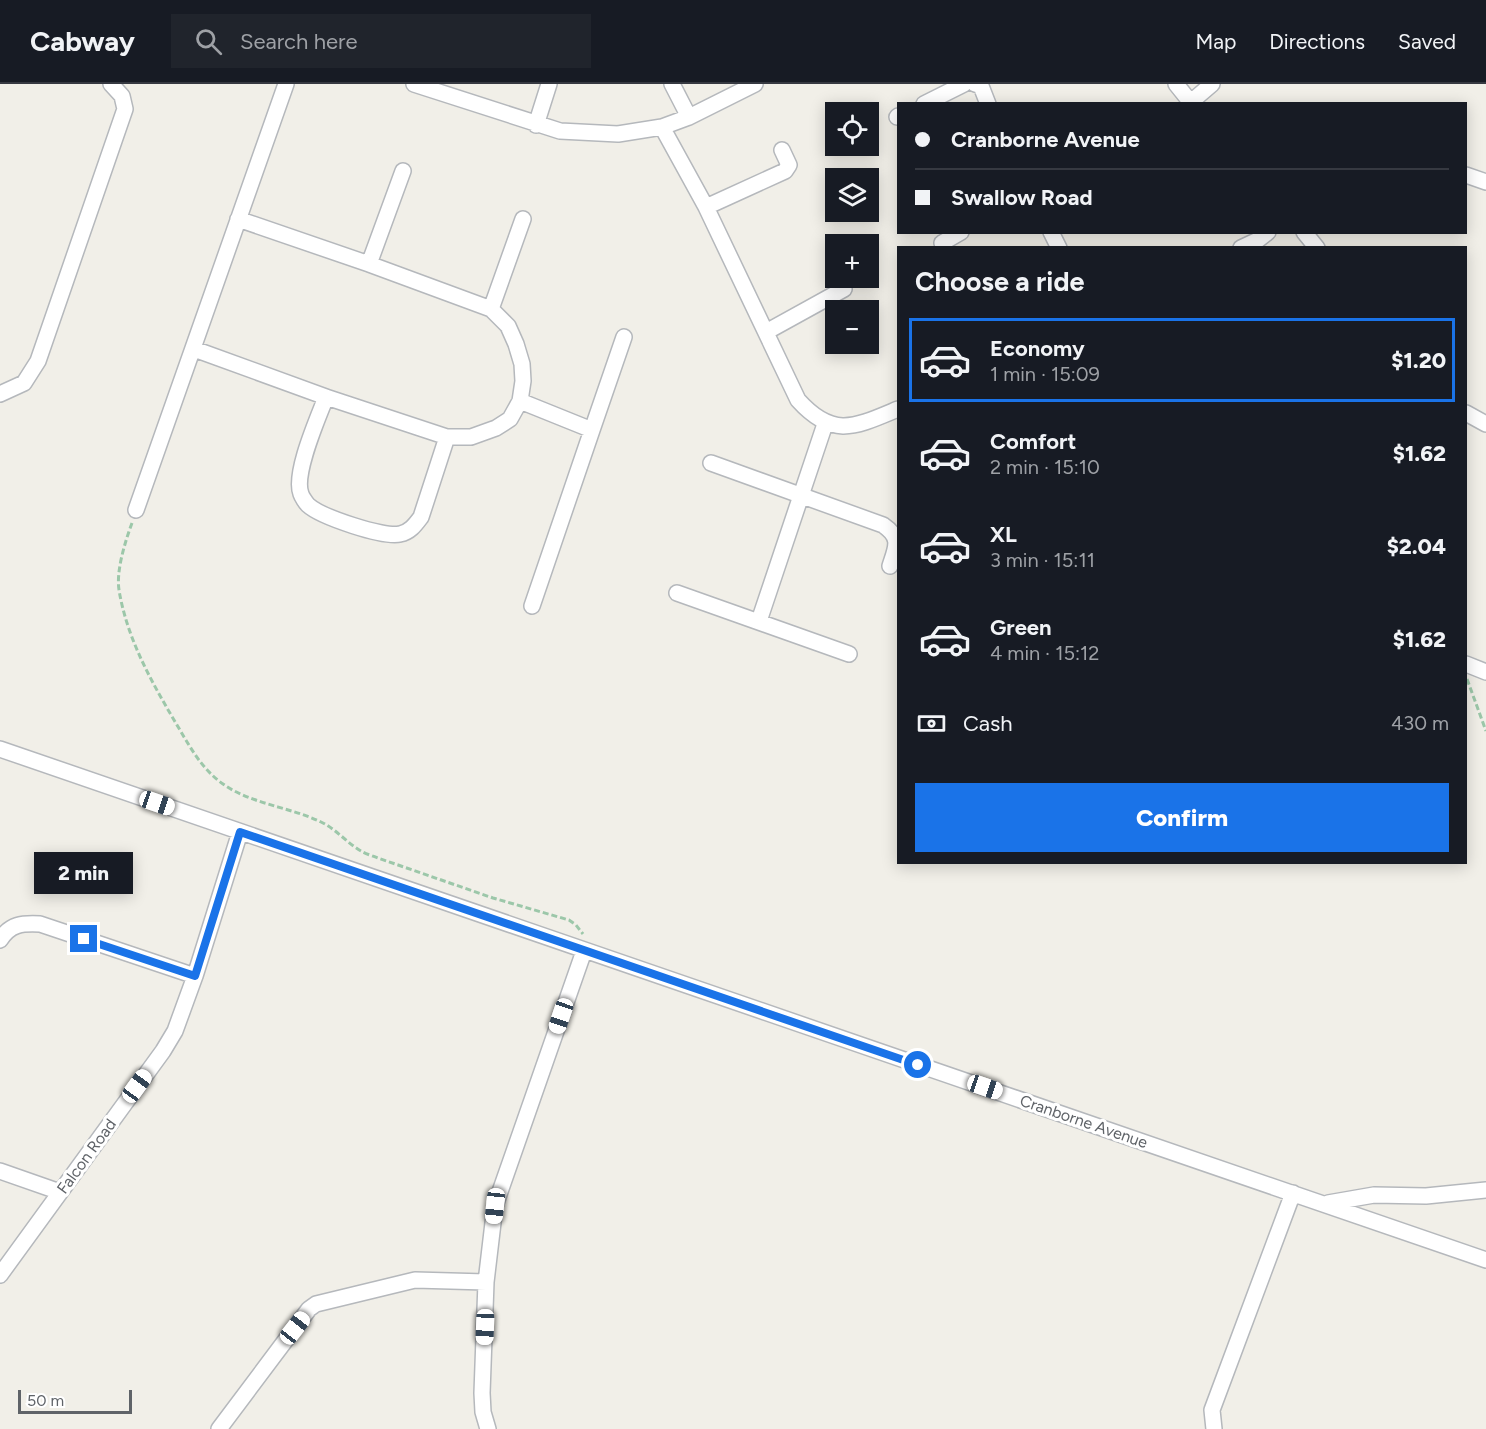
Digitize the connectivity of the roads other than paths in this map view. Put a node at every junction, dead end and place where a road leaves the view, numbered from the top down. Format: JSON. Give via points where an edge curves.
{"nodes":[{"id":1,"x":111,"y":84,"type":"edge"},
{"id":2,"x":286,"y":84,"type":"edge"},
{"id":3,"x":414,"y":84,"type":"edge"},
{"id":4,"x":549,"y":84,"type":"edge"},
{"id":5,"x":672,"y":84,"type":"edge"},
{"id":6,"x":754,"y":84,"type":"edge"},
{"id":7,"x":964,"y":84,"type":"edge"},
{"id":8,"x":975,"y":84,"type":"edge"},
{"id":9,"x":1176,"y":84,"type":"edge"},
{"id":10,"x":1212,"y":84,"type":"edge"},
{"id":11,"x":928,"y":102,"type":"edge"},
{"id":12,"x":987,"y":102,"type":"edge"},
{"id":13,"x":1190,"y":102,"type":"edge"},
{"id":14,"x":1192,"y":102,"type":"edge"},
{"id":15,"x":689,"y":117,"type":"junction"},
{"id":16,"x":536,"y":125,"type":"junction"},
{"id":17,"x":662,"y":127,"type":"junction"},
{"id":18,"x":782,"y":150,"type":"dead end"},
{"id":19,"x":403,"y":171,"type":"dead end"},
{"id":20,"x":1467,"y":175,"type":"edge"},
{"id":21,"x":1486,"y":182,"type":"edge"},
{"id":22,"x":706,"y":207,"type":"junction"},
{"id":23,"x":238,"y":219,"type":"junction"},
{"id":24,"x":523,"y":219,"type":"dead end"},
{"id":25,"x":958,"y":234,"type":"edge"},
{"id":26,"x":1266,"y":234,"type":"edge"},
{"id":27,"x":1306,"y":234,"type":"edge"},
{"id":28,"x":942,"y":243,"type":"dead end"},
{"id":29,"x":1245,"y":246,"type":"edge"},
{"id":30,"x":1315,"y":246,"type":"edge"},
{"id":31,"x":369,"y":264,"type":"junction"},
{"id":32,"x":844,"y":289,"type":"dead end"},
{"id":33,"x":491,"y":309,"type":"junction"},
{"id":34,"x":766,"y":332,"type":"junction"},
{"id":35,"x":624,"y":337,"type":"dead end"},
{"id":36,"x":194,"y":349,"type":"junction"},
{"id":37,"x":0,"y":394,"type":"edge"},
{"id":38,"x":326,"y":396,"type":"junction"},
{"id":39,"x":520,"y":401,"type":"junction"},
{"id":40,"x":897,"y":409,"type":"edge"},
{"id":41,"x":1467,"y":414,"type":"edge"},
{"id":42,"x":825,"y":424,"type":"junction"},
{"id":43,"x":1486,"y":424,"type":"edge"},
{"id":44,"x":592,"y":430,"type":"junction"},
{"id":45,"x":447,"y":437,"type":"junction"},
{"id":46,"x":711,"y":463,"type":"dead end"},
{"id":47,"x":801,"y":495,"type":"junction"},
{"id":48,"x":136,"y":510,"type":"road end"},
{"id":49,"x":890,"y":566,"type":"dead end"},
{"id":50,"x":677,"y":593,"type":"dead end"},
{"id":51,"x":532,"y":606,"type":"dead end"},
{"id":52,"x":759,"y":621,"type":"junction"},
{"id":53,"x":849,"y":654,"type":"dead end"},
{"id":54,"x":1467,"y":664,"type":"edge"},
{"id":55,"x":1486,"y":672,"type":"edge"},
{"id":56,"x":0,"y":749,"type":"edge"},
{"id":57,"x":240,"y":832,"type":"junction"},
{"id":58,"x":0,"y":940,"type":"edge"},
{"id":59,"x":584,"y":951,"type":"junction"},
{"id":60,"x":195,"y":976,"type":"junction"},
{"id":61,"x":0,"y":1171,"type":"edge"},
{"id":62,"x":1486,"y":1190,"type":"edge"},
{"id":63,"x":60,"y":1192,"type":"junction"},
{"id":64,"x":1293,"y":1193,"type":"junction"},
{"id":65,"x":1325,"y":1204,"type":"junction"},
{"id":66,"x":1486,"y":1260,"type":"edge"},
{"id":67,"x":0,"y":1275,"type":"edge"},
{"id":68,"x":486,"y":1282,"type":"junction"},
{"id":69,"x":219,"y":1429,"type":"edge"},
{"id":70,"x":488,"y":1429,"type":"edge"},
{"id":71,"x":1214,"y":1429,"type":"edge"}],
"edges":[{"from":1,"to":37,"type":"street","via":[[122,96],[125,108],[38,361],[24,383]]},
{"from":2,"to":23,"type":"street"},
{"from":3,"to":16,"type":"street"},
{"from":4,"to":16,"type":"street"},
{"from":5,"to":15,"type":"street"},
{"from":6,"to":15,"type":"street"},
{"from":7,"to":11,"type":"street"},
{"from":8,"to":12,"type":"street","via":[[981,86]]},
{"from":9,"to":13,"type":"street"},
{"from":10,"to":14,"type":"street"},
{"from":15,"to":17,"type":"street"},
{"from":16,"to":17,"type":"street","via":[[600,134]]},
{"from":17,"to":22,"type":"street"},
{"from":18,"to":22,"type":"street","via":[[789,165],[785,171]]},
{"from":19,"to":31,"type":"street"},
{"from":20,"to":21,"type":"street"},
{"from":22,"to":34,"type":"street"},
{"from":23,"to":31,"type":"street"},
{"from":23,"to":36,"type":"street"},
{"from":24,"to":33,"type":"street"},
{"from":25,"to":28,"type":"street"},
{"from":26,"to":29,"type":"street"},
{"from":27,"to":30,"type":"street"},
{"from":31,"to":33,"type":"street"},
{"from":32,"to":34,"type":"street"},
{"from":33,"to":39,"type":"street","via":[[508,326],[516,344],[523,381]]},
{"from":34,"to":42,"type":"street","via":[[798,400]]},
{"from":35,"to":44,"type":"street"},
{"from":36,"to":38,"type":"street"},
{"from":36,"to":48,"type":"street"},
{"from":38,"to":45,"type":"street"},
{"from":38,"to":45,"type":"street","via":[[298,482],[308,505],[331,518],[390,535],[414,527],[421,517]]},
{"from":39,"to":44,"type":"street"},
{"from":39,"to":45,"type":"street","via":[[510,419],[496,428],[471,437]]},
{"from":40,"to":42,"type":"street","via":[[852,425]]},
{"from":41,"to":43,"type":"street"},
{"from":42,"to":47,"type":"street"},
{"from":44,"to":51,"type":"street"},
{"from":46,"to":47,"type":"street"},
{"from":47,"to":49,"type":"street","via":[[890,530],[897,546]]},
{"from":47,"to":52,"type":"street"},
{"from":50,"to":52,"type":"street"},
{"from":52,"to":53,"type":"street"},
{"from":54,"to":55,"type":"street"},
{"from":56,"to":57,"type":"street","name":"Cranborne Avenue"},
{"from":57,"to":59,"type":"street","name":"Cranborne Avenue"},
{"from":57,"to":60,"type":"street","name":"Falcon Road"},
{"from":58,"to":60,"type":"street","via":[[20,923],[39,924]]},
{"from":59,"to":64,"type":"street","name":"Cranborne Avenue"},
{"from":59,"to":68,"type":"street","via":[[495,1206]]},
{"from":60,"to":63,"type":"street","name":"Falcon Road","via":[[175,1031],[163,1051]]},
{"from":61,"to":63,"type":"street"},
{"from":62,"to":65,"type":"street","via":[[1426,1196],[1374,1195]]},
{"from":63,"to":67,"type":"street","name":"Falcon Road"},
{"from":64,"to":65,"type":"street","name":"Cranborne Avenue"},
{"from":64,"to":71,"type":"street","via":[[1212,1410]]},
{"from":65,"to":66,"type":"street","name":"Cranborne Avenue"},
{"from":68,"to":69,"type":"street","via":[[416,1280],[316,1304]]},
{"from":68,"to":70,"type":"street","via":[[482,1394]]}]}
